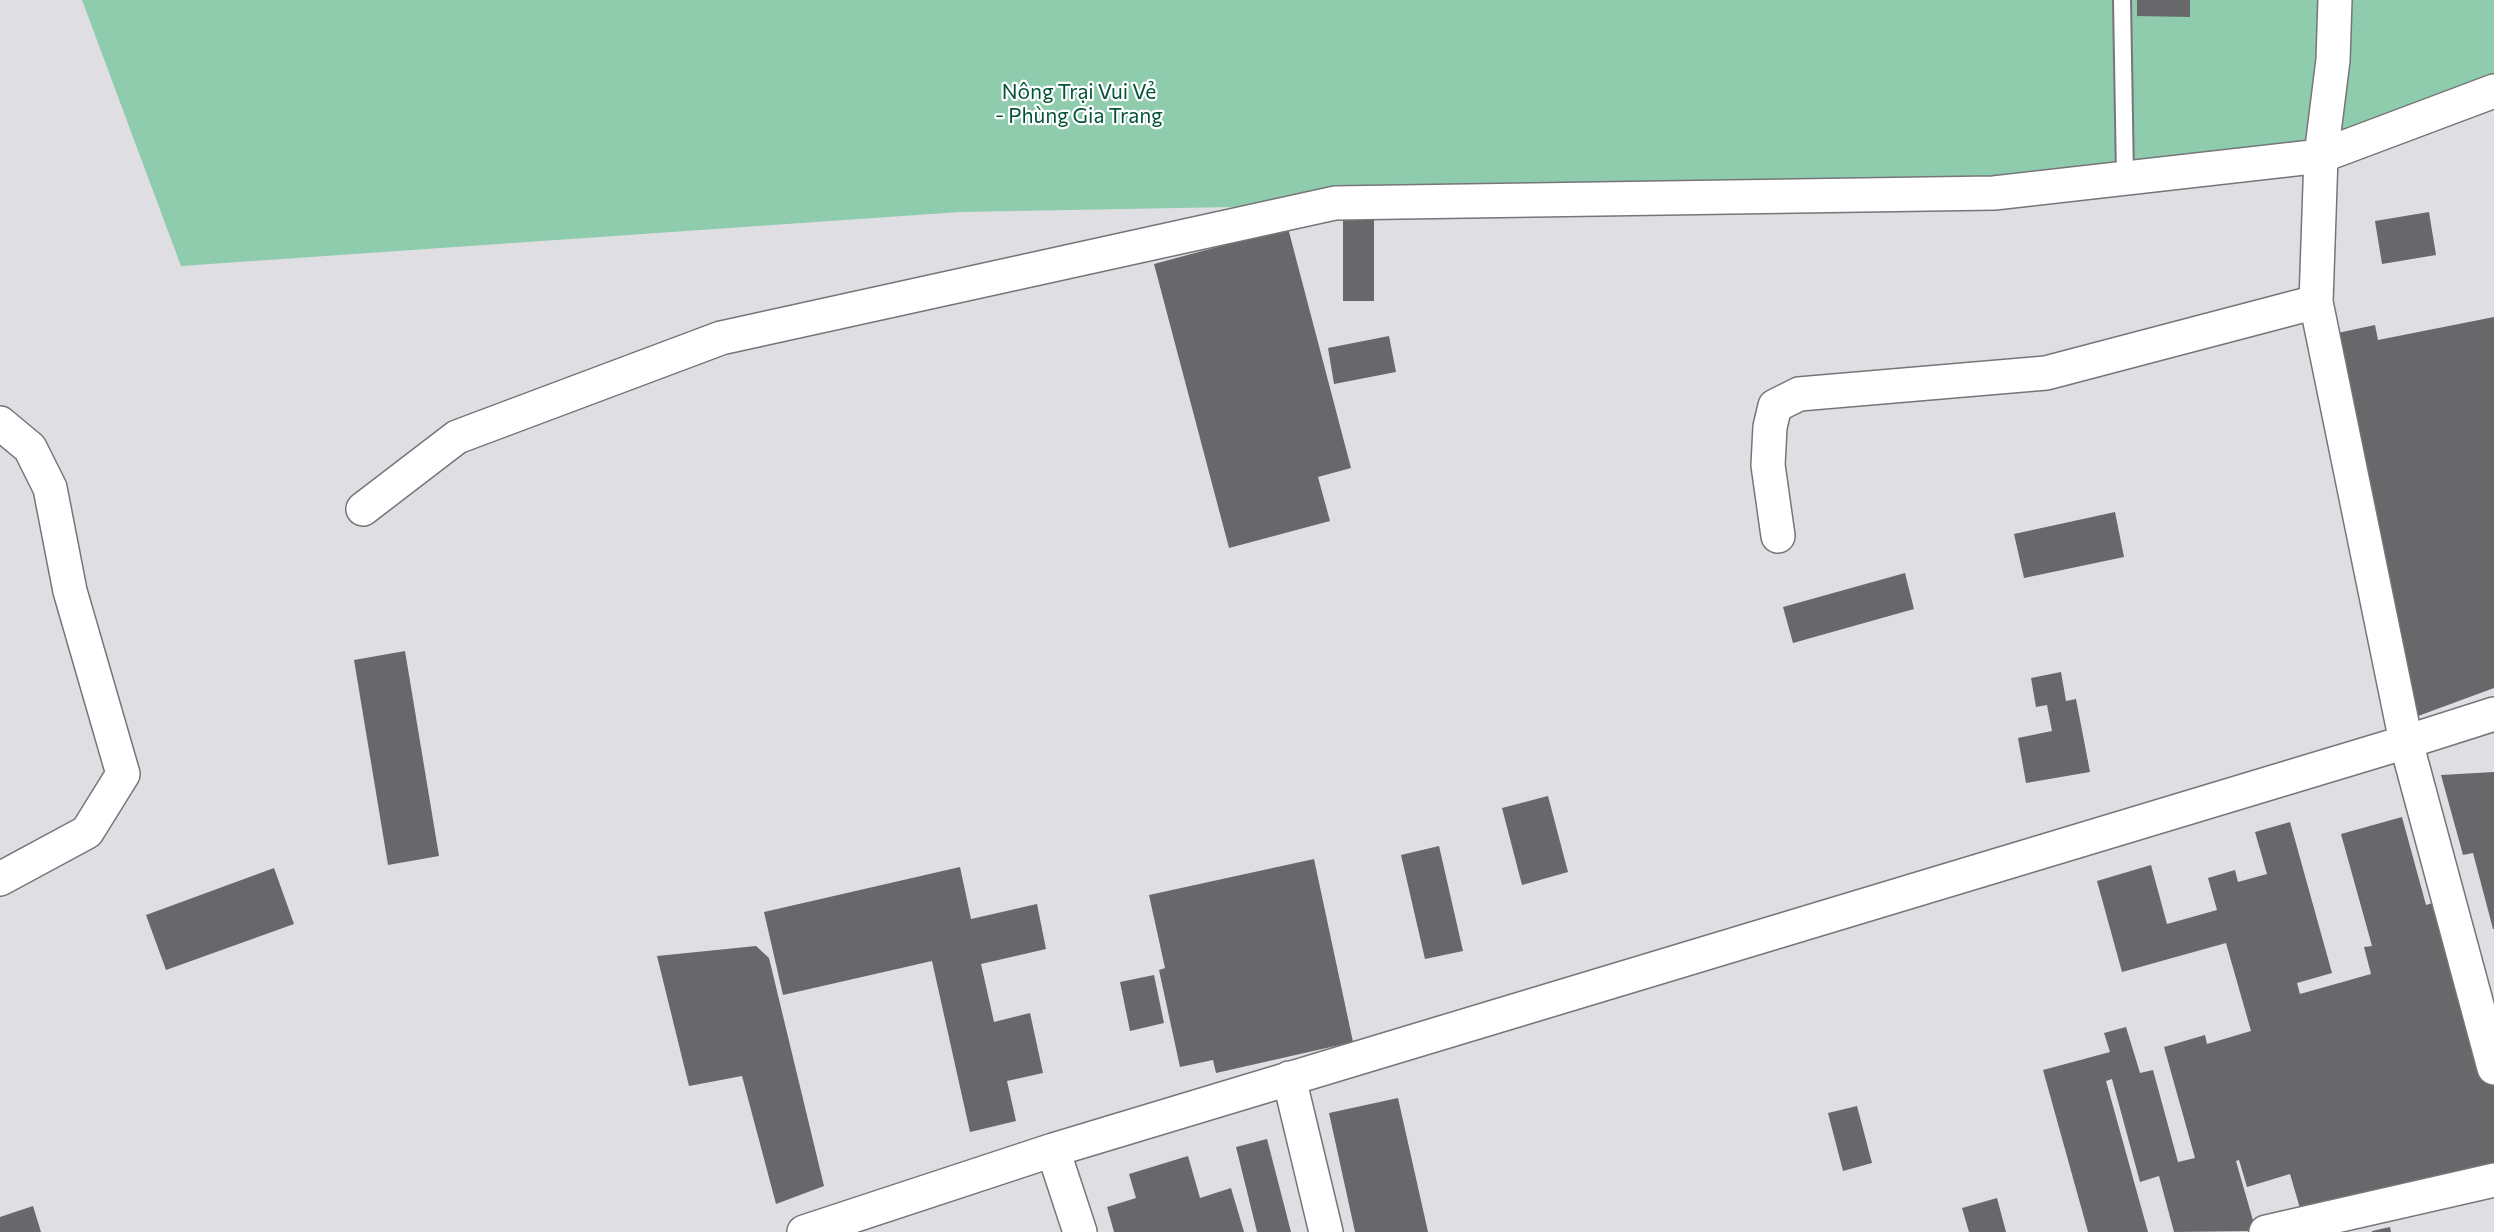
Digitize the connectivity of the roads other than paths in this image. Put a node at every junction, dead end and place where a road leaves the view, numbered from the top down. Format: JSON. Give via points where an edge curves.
{"nodes":[{"id":1,"x":2121,"y":0,"type":"edge"},
{"id":2,"x":2335,"y":0,"type":"edge"},
{"id":3,"x":2494,"y":91,"type":"edge"},
{"id":4,"x":2321,"y":156,"type":"junction"},
{"id":5,"x":2125,"y":177,"type":"junction"},
{"id":6,"x":2316,"y":302,"type":"junction"},
{"id":7,"x":0,"y":423,"type":"edge"},
{"id":8,"x":363,"y":509,"type":"dead end"},
{"id":9,"x":1778,"y":536,"type":"dead end"},
{"id":10,"x":2494,"y":714,"type":"edge"},
{"id":11,"x":2406,"y":742,"type":"junction"},
{"id":12,"x":0,"y":879,"type":"edge"},
{"id":13,"x":2494,"y":1068,"type":"edge"},
{"id":14,"x":1289,"y":1078,"type":"junction"},
{"id":15,"x":1053,"y":1150,"type":"junction"},
{"id":16,"x":2494,"y":1180,"type":"edge"},
{"id":17,"x":842,"y":1226,"type":"edge"},
{"id":18,"x":804,"y":1232,"type":"edge"},
{"id":19,"x":1080,"y":1232,"type":"edge"},
{"id":20,"x":1326,"y":1232,"type":"edge"},
{"id":21,"x":2266,"y":1232,"type":"edge"}],
"edges":[{"from":1,"to":5,"type":"lane"},
{"from":2,"to":4,"type":"street","via":[[2333,60]]},
{"from":3,"to":4,"type":"street"},
{"from":4,"to":5,"type":"street"},
{"from":4,"to":6,"type":"street"},
{"from":5,"to":8,"type":"street","via":[[1994,193],[1335,203],[721,338],[457,437]]},
{"from":6,"to":9,"type":"street","via":[[2046,373],[1799,394],[1775,406],[1770,427],[1768,465]]},
{"from":6,"to":11,"type":"street"},
{"from":7,"to":12,"type":"street","via":[[30,448],[50,488],[70,591],[123,774],[87,832]]},
{"from":10,"to":11,"type":"street"},
{"from":11,"to":13,"type":"street"},
{"from":11,"to":14,"type":"street"},
{"from":14,"to":15,"type":"street"},
{"from":14,"to":20,"type":"street"},
{"from":15,"to":17,"type":"street"},
{"from":15,"to":19,"type":"street"},
{"from":16,"to":21,"type":"street"},
{"from":17,"to":18,"type":"street"}]}
